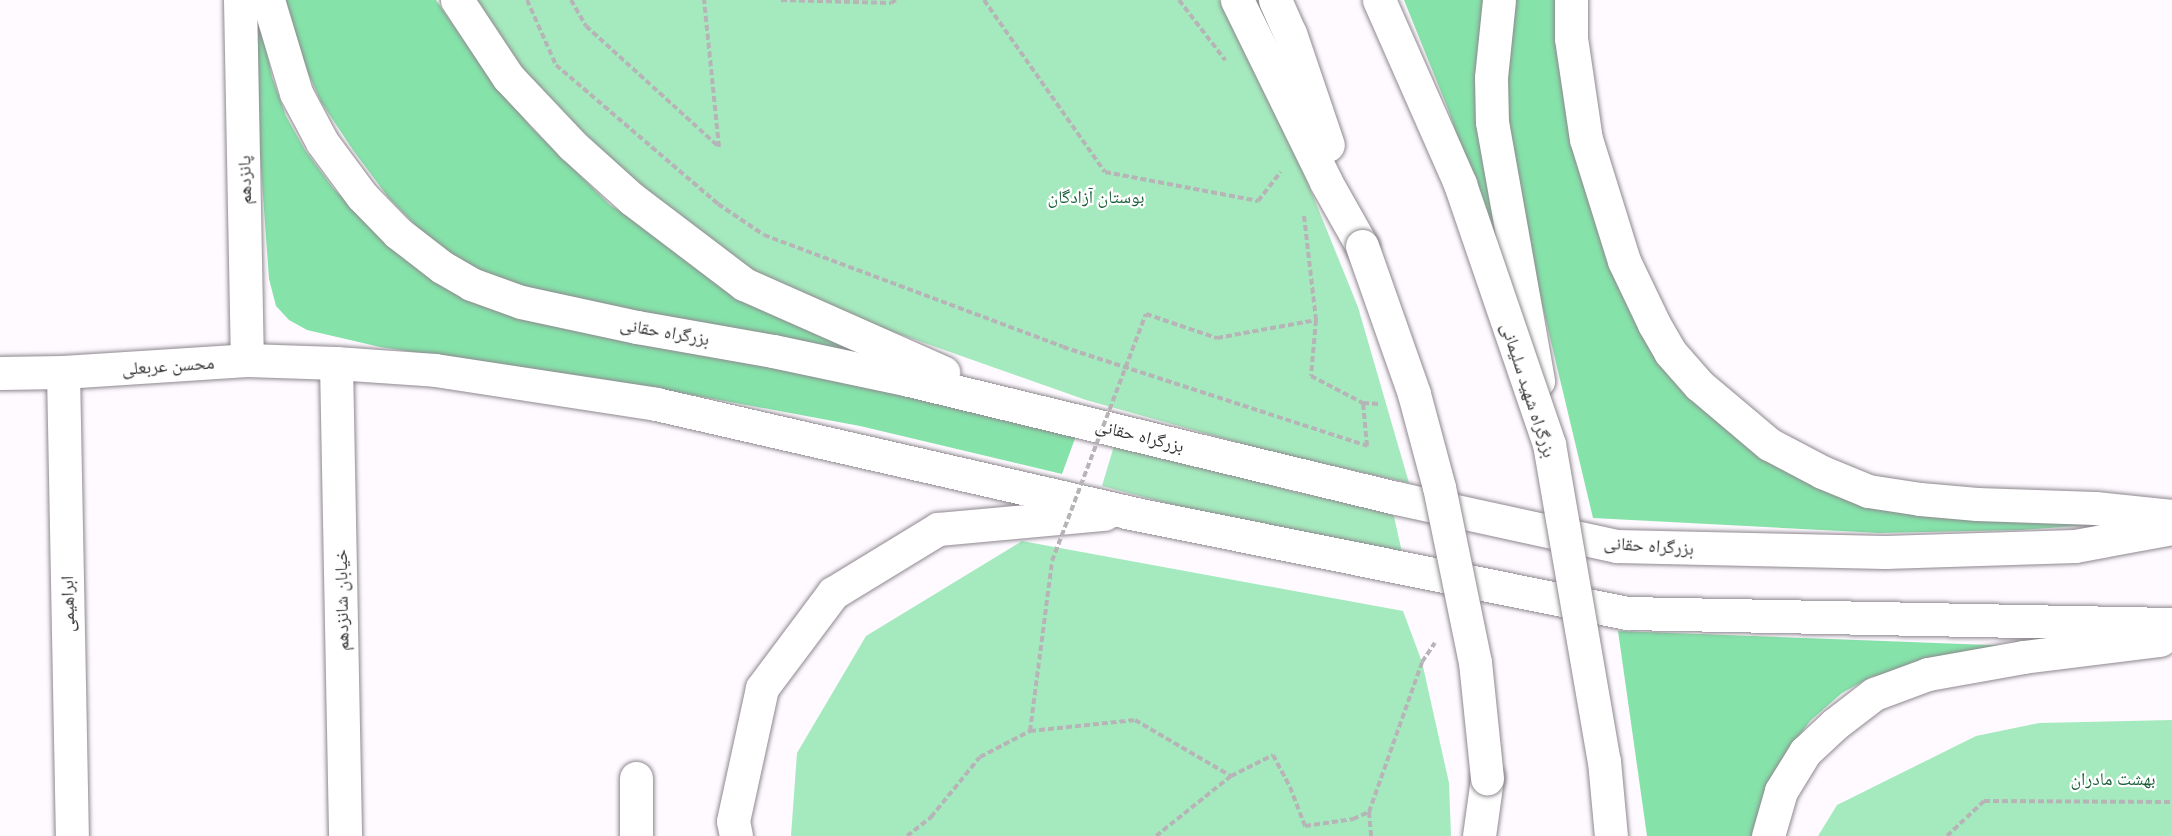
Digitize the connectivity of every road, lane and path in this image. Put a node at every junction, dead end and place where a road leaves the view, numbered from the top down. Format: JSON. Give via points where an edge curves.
{"nodes":[{"id":1,"x":240,"y":0,"type":"edge"},
{"id":2,"x":268,"y":0,"type":"edge"},
{"id":3,"x":457,"y":0,"type":"edge"},
{"id":4,"x":527,"y":0,"type":"edge"},
{"id":5,"x":571,"y":0,"type":"edge"},
{"id":6,"x":704,"y":0,"type":"edge"},
{"id":7,"x":781,"y":0,"type":"edge"},
{"id":8,"x":896,"y":0,"type":"edge"},
{"id":9,"x":984,"y":0,"type":"edge"},
{"id":10,"x":1237,"y":0,"type":"edge"},
{"id":11,"x":1275,"y":0,"type":"edge"},
{"id":12,"x":1379,"y":0,"type":"edge"},
{"id":13,"x":1499,"y":0,"type":"edge"},
{"id":14,"x":1571,"y":0,"type":"edge"},
{"id":15,"x":1283,"y":170,"type":"dead end"},
{"id":16,"x":1303,"y":213,"type":"dead end"},
{"id":17,"x":1362,"y":246,"type":"junction"},
{"id":18,"x":1316,"y":320,"type":"junction"},
{"id":19,"x":247,"y":360,"type":"junction"},
{"id":20,"x":336,"y":363,"type":"junction"},
{"id":21,"x":63,"y":372,"type":"junction"},
{"id":22,"x":0,"y":373,"type":"edge"},
{"id":23,"x":1042,"y":411,"type":"junction"},
{"id":24,"x":1550,"y":444,"type":"junction"},
{"id":25,"x":1126,"y":512,"type":"junction"},
{"id":26,"x":2172,"y":516,"type":"edge"},
{"id":27,"x":2172,"y":528,"type":"edge"},
{"id":28,"x":2172,"y":624,"type":"edge"},
{"id":29,"x":2172,"y":639,"type":"edge"},
{"id":30,"x":1436,"y":640,"type":"dead end"},
{"id":31,"x":1030,"y":731,"type":"junction"},
{"id":32,"x":1231,"y":776,"type":"junction"},
{"id":33,"x":636,"y":778,"type":"dead end"},
{"id":34,"x":1487,"y":778,"type":"junction"},
{"id":35,"x":2172,"y":802,"type":"edge"},
{"id":36,"x":1369,"y":812,"type":"junction"},
{"id":37,"x":72,"y":836,"type":"edge"},
{"id":38,"x":345,"y":836,"type":"edge"},
{"id":39,"x":636,"y":836,"type":"edge"},
{"id":40,"x":736,"y":836,"type":"edge"},
{"id":41,"x":907,"y":836,"type":"edge"},
{"id":42,"x":1156,"y":836,"type":"edge"},
{"id":43,"x":1371,"y":836,"type":"edge"},
{"id":44,"x":1479,"y":836,"type":"edge"},
{"id":45,"x":1496,"y":836,"type":"edge"},
{"id":46,"x":1611,"y":836,"type":"edge"},
{"id":47,"x":1768,"y":836,"type":"edge"},
{"id":48,"x":1947,"y":836,"type":"edge"}],
"edges":[{"from":1,"to":19,"type":"main road","name":"پانزدهم"},
{"from":2,"to":23,"type":"main road","name":"بزرگراه حقانی","via":[[296,93],[322,142],[362,196],[398,233],[471,284],[521,302],[773,351]]},
{"from":3,"to":23,"type":"main road","via":[[508,77],[572,145],[632,199],[744,284],[891,351]]},
{"from":4,"to":18,"type":"path","via":[[556,65],[718,204],[764,235],[1062,347],[1367,446],[1363,403],[1311,376]]},
{"from":5,"to":6,"type":"path","via":[[586,26],[719,147]]},
{"from":7,"to":8,"type":"path"},
{"from":9,"to":15,"type":"path","via":[[1105,172],[1258,201]]},
{"from":10,"to":17,"type":"main road","via":[[1326,182]]},
{"from":11,"to":17,"type":"main road","via":[[1290,33]]},
{"from":12,"to":24,"type":"main road","name":"بزرگراه شهید سلیمانی","bridge":true,"via":[[1460,184]]},
{"from":13,"to":24,"type":"main road","via":[[1491,78],[1492,122]]},
{"from":14,"to":26,"type":"main road","via":[[1571,38],[1586,139],[1624,261],[1654,324],[1699,385],[1769,444],[1868,491],[1977,504],[2095,508]]},
{"from":16,"to":18,"type":"path"},
{"from":17,"to":34,"type":"main road","bridge":true,"via":[[1414,394],[1439,488],[1475,662]]},
{"from":18,"to":31,"type":"path","bridge":true,"via":[[1217,338],[1146,314],[1052,561]]},
{"from":19,"to":20,"type":"main road","name":"محسن عربعلی"},
{"from":19,"to":21,"type":"main road","name":"محسن عربعلی"},
{"from":20,"to":25,"type":"main road","via":[[435,370],[656,404]]},
{"from":20,"to":38,"type":"main road","name":"خیابان شانزدهم"},
{"from":21,"to":22,"type":"main road","name":"محسن عربعلی"},
{"from":21,"to":37,"type":"main road","name":"ابراهیمی"},
{"from":23,"to":27,"type":"main road","name":"بزرگراه حقانی","via":[[1396,498],[1616,546],[1885,552],[2051,547]]},
{"from":24,"to":46,"type":"main road","name":"بزرگراه شهید سلیمانی","bridge":true,"via":[[1604,761]]},
{"from":25,"to":28,"type":"main road","via":[[1627,613]]},
{"from":25,"to":40,"type":"main road","via":[[938,529],[833,593],[762,688],[734,821]]},
{"from":29,"to":47,"type":"main road","via":[[2023,657],[1928,674],[1874,694],[1805,752],[1781,791]]},
{"from":30,"to":36,"type":"path","via":[[1422,662]]},
{"from":31,"to":32,"type":"path","via":[[1135,720]]},
{"from":31,"to":41,"type":"path","via":[[980,757],[931,817]]},
{"from":32,"to":36,"type":"path","via":[[1273,755],[1305,826],[1353,819]]},
{"from":32,"to":42,"type":"path"},
{"from":33,"to":39,"type":"main road"},
{"from":34,"to":44,"type":"main road"},
{"from":34,"to":45,"type":"main road"},
{"from":35,"to":48,"type":"path","via":[[1983,801]]},
{"from":36,"to":43,"type":"path"}]}
